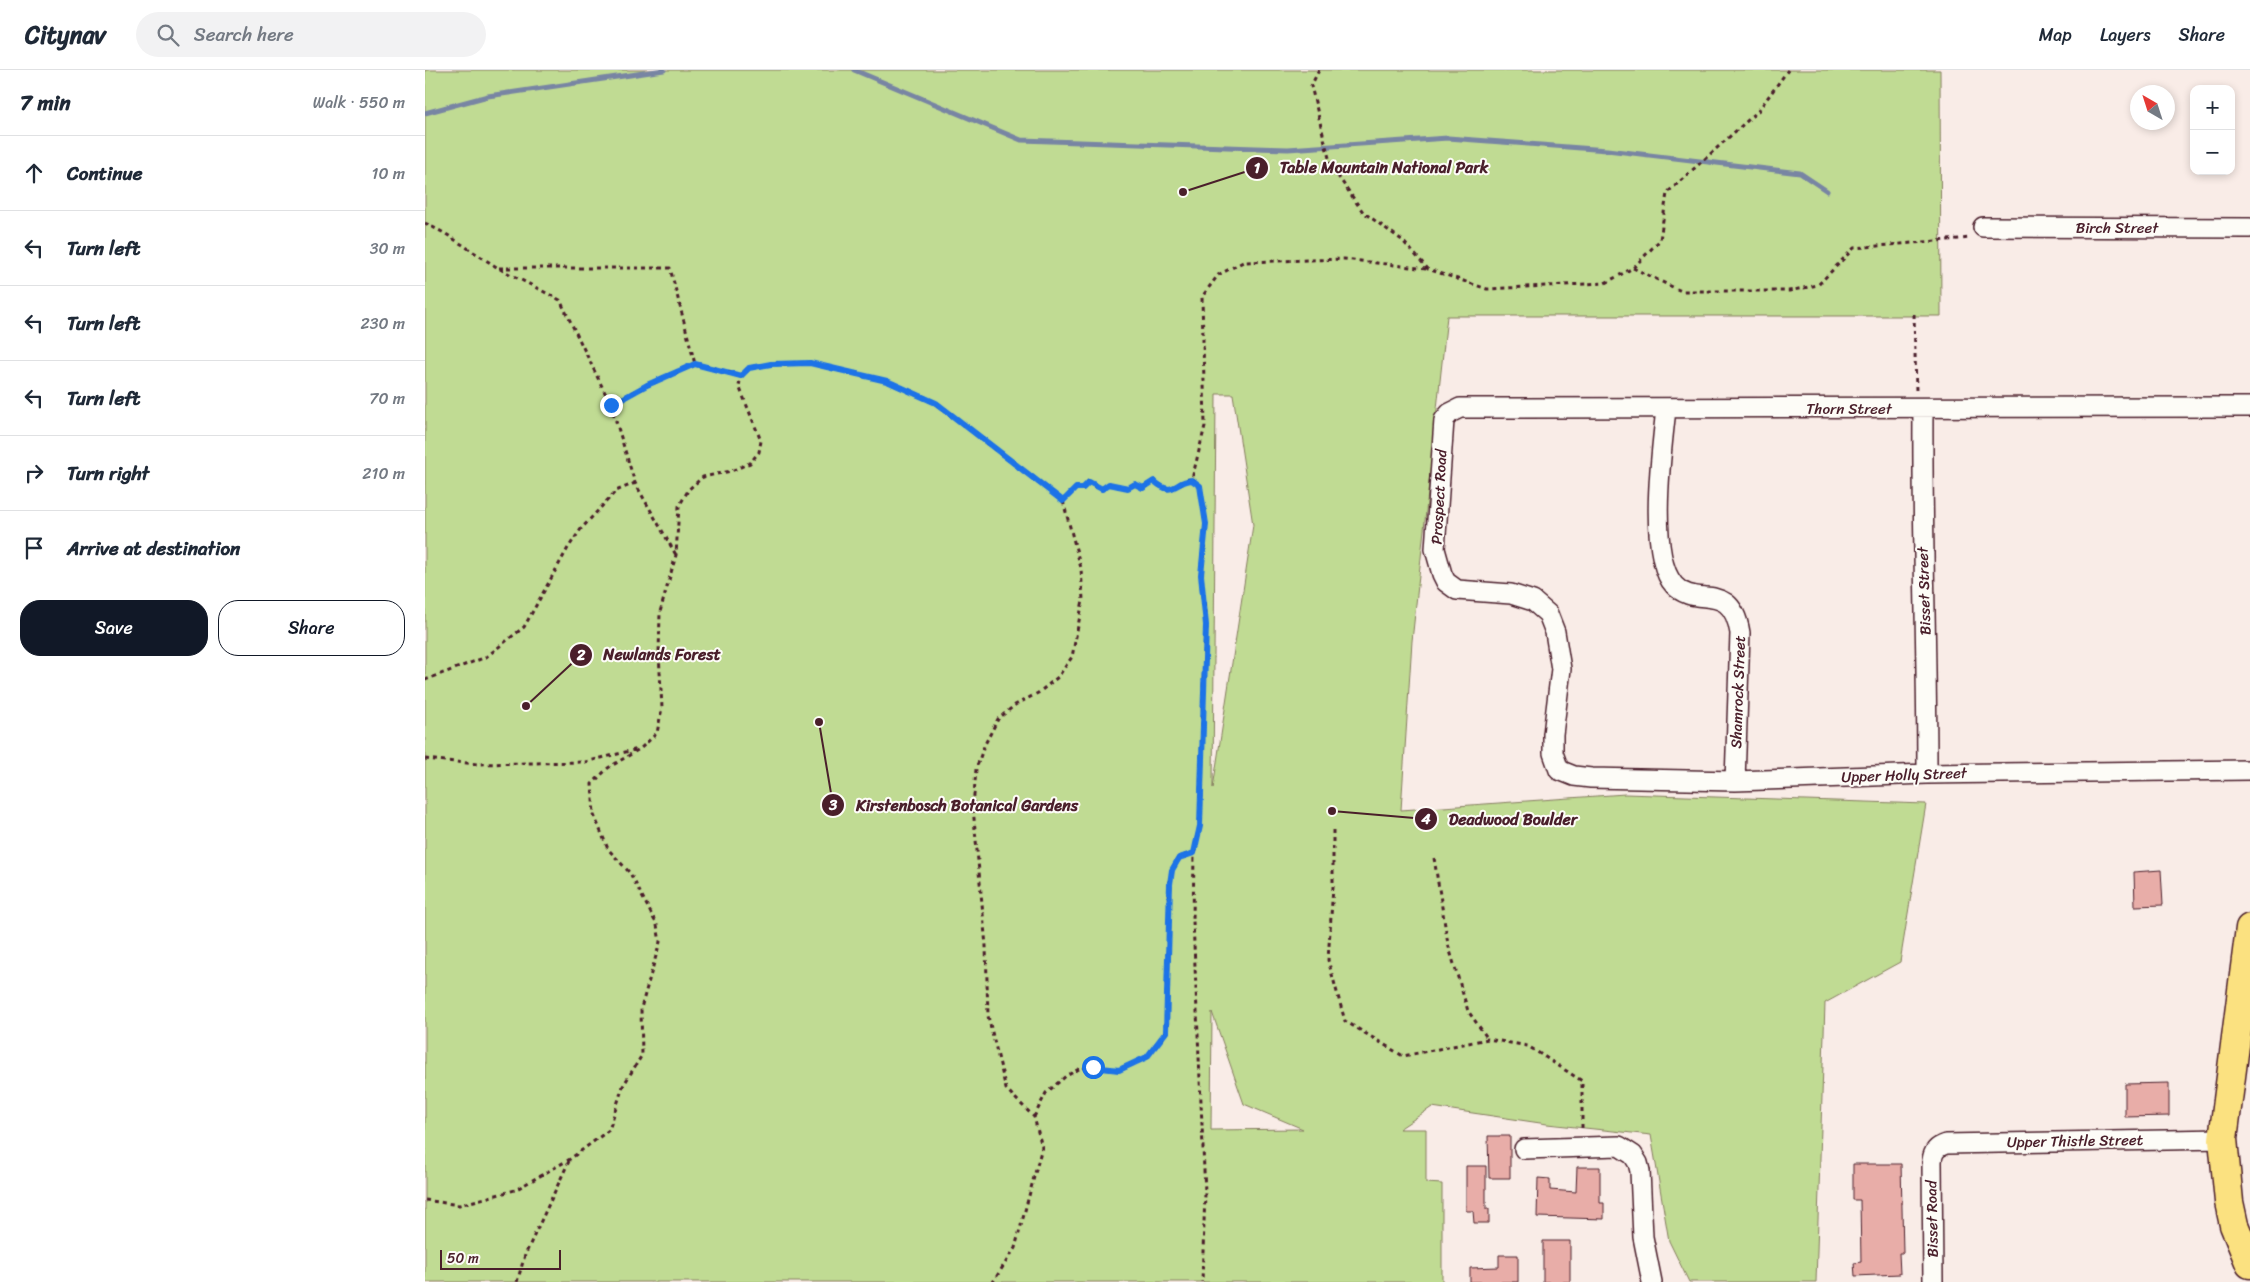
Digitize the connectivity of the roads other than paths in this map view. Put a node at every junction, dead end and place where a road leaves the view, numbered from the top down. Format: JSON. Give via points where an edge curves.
{"nodes":[{"id":1,"x":1983,"y":227,"type":"road end"},
{"id":2,"x":2250,"y":228,"type":"edge"},
{"id":3,"x":2250,"y":407,"type":"edge"},
{"id":4,"x":1666,"y":409,"type":"junction"},
{"id":5,"x":1920,"y":409,"type":"junction"},
{"id":6,"x":1450,"y":413,"type":"joint"},
{"id":7,"x":1559,"y":770,"type":"joint"},
{"id":8,"x":2250,"y":770,"type":"edge"},
{"id":9,"x":1927,"y":774,"type":"junction"},
{"id":10,"x":1735,"y":781,"type":"junction"},
{"id":11,"x":2250,"y":928,"type":"edge"},
{"id":12,"x":2223,"y":1138,"type":"junction"},
{"id":13,"x":1525,"y":1149,"type":"dead end"},
{"id":14,"x":1932,"y":1155,"type":"joint"},
{"id":15,"x":2250,"y":1264,"type":"edge"},
{"id":16,"x":1652,"y":1282,"type":"edge"},
{"id":17,"x":1933,"y":1282,"type":"edge"}],
"edges":[{"from":1,"to":2,"type":"street","name":"Birch Street"},
{"from":3,"to":5,"type":"street","name":"Thorn Street"},
{"from":4,"to":5,"type":"street","name":"Thorn Street"},
{"from":4,"to":6,"type":"street","name":"Thorn Street","via":[[1460,408]]},
{"from":4,"to":10,"type":"street","name":"Shamrock Street","via":[[1657,488],[1660,536],[1667,573],[1679,590],[1723,601],[1738,620]]},
{"from":5,"to":9,"type":"street","name":"Bisset Street"},
{"from":6,"to":7,"type":"street","name":"Prospect Road","via":[[1444,420],[1442,431],[1435,549],[1442,574],[1446,582],[1457,590],[1511,594],[1533,602],[1547,614],[1555,632],[1561,669],[1553,734],[1553,753]]},
{"from":7,"to":10,"type":"street","name":"Upper Holly Street","via":[[1591,778]]},
{"from":8,"to":9,"type":"street","name":"Upper Holly Street"},
{"from":9,"to":10,"type":"street","name":"Upper Holly Street"},
{"from":11,"to":12,"type":"main road"},
{"from":12,"to":14,"type":"street","name":"Upper Thistle Street","via":[[1946,1144]]},
{"from":12,"to":15,"type":"main road","via":[[2229,1202],[2234,1225]]},
{"from":13,"to":16,"type":"street","via":[[1619,1146],[1633,1155],[1638,1162],[1643,1237]]},
{"from":14,"to":17,"type":"street","name":"Bisset Road"}]}
